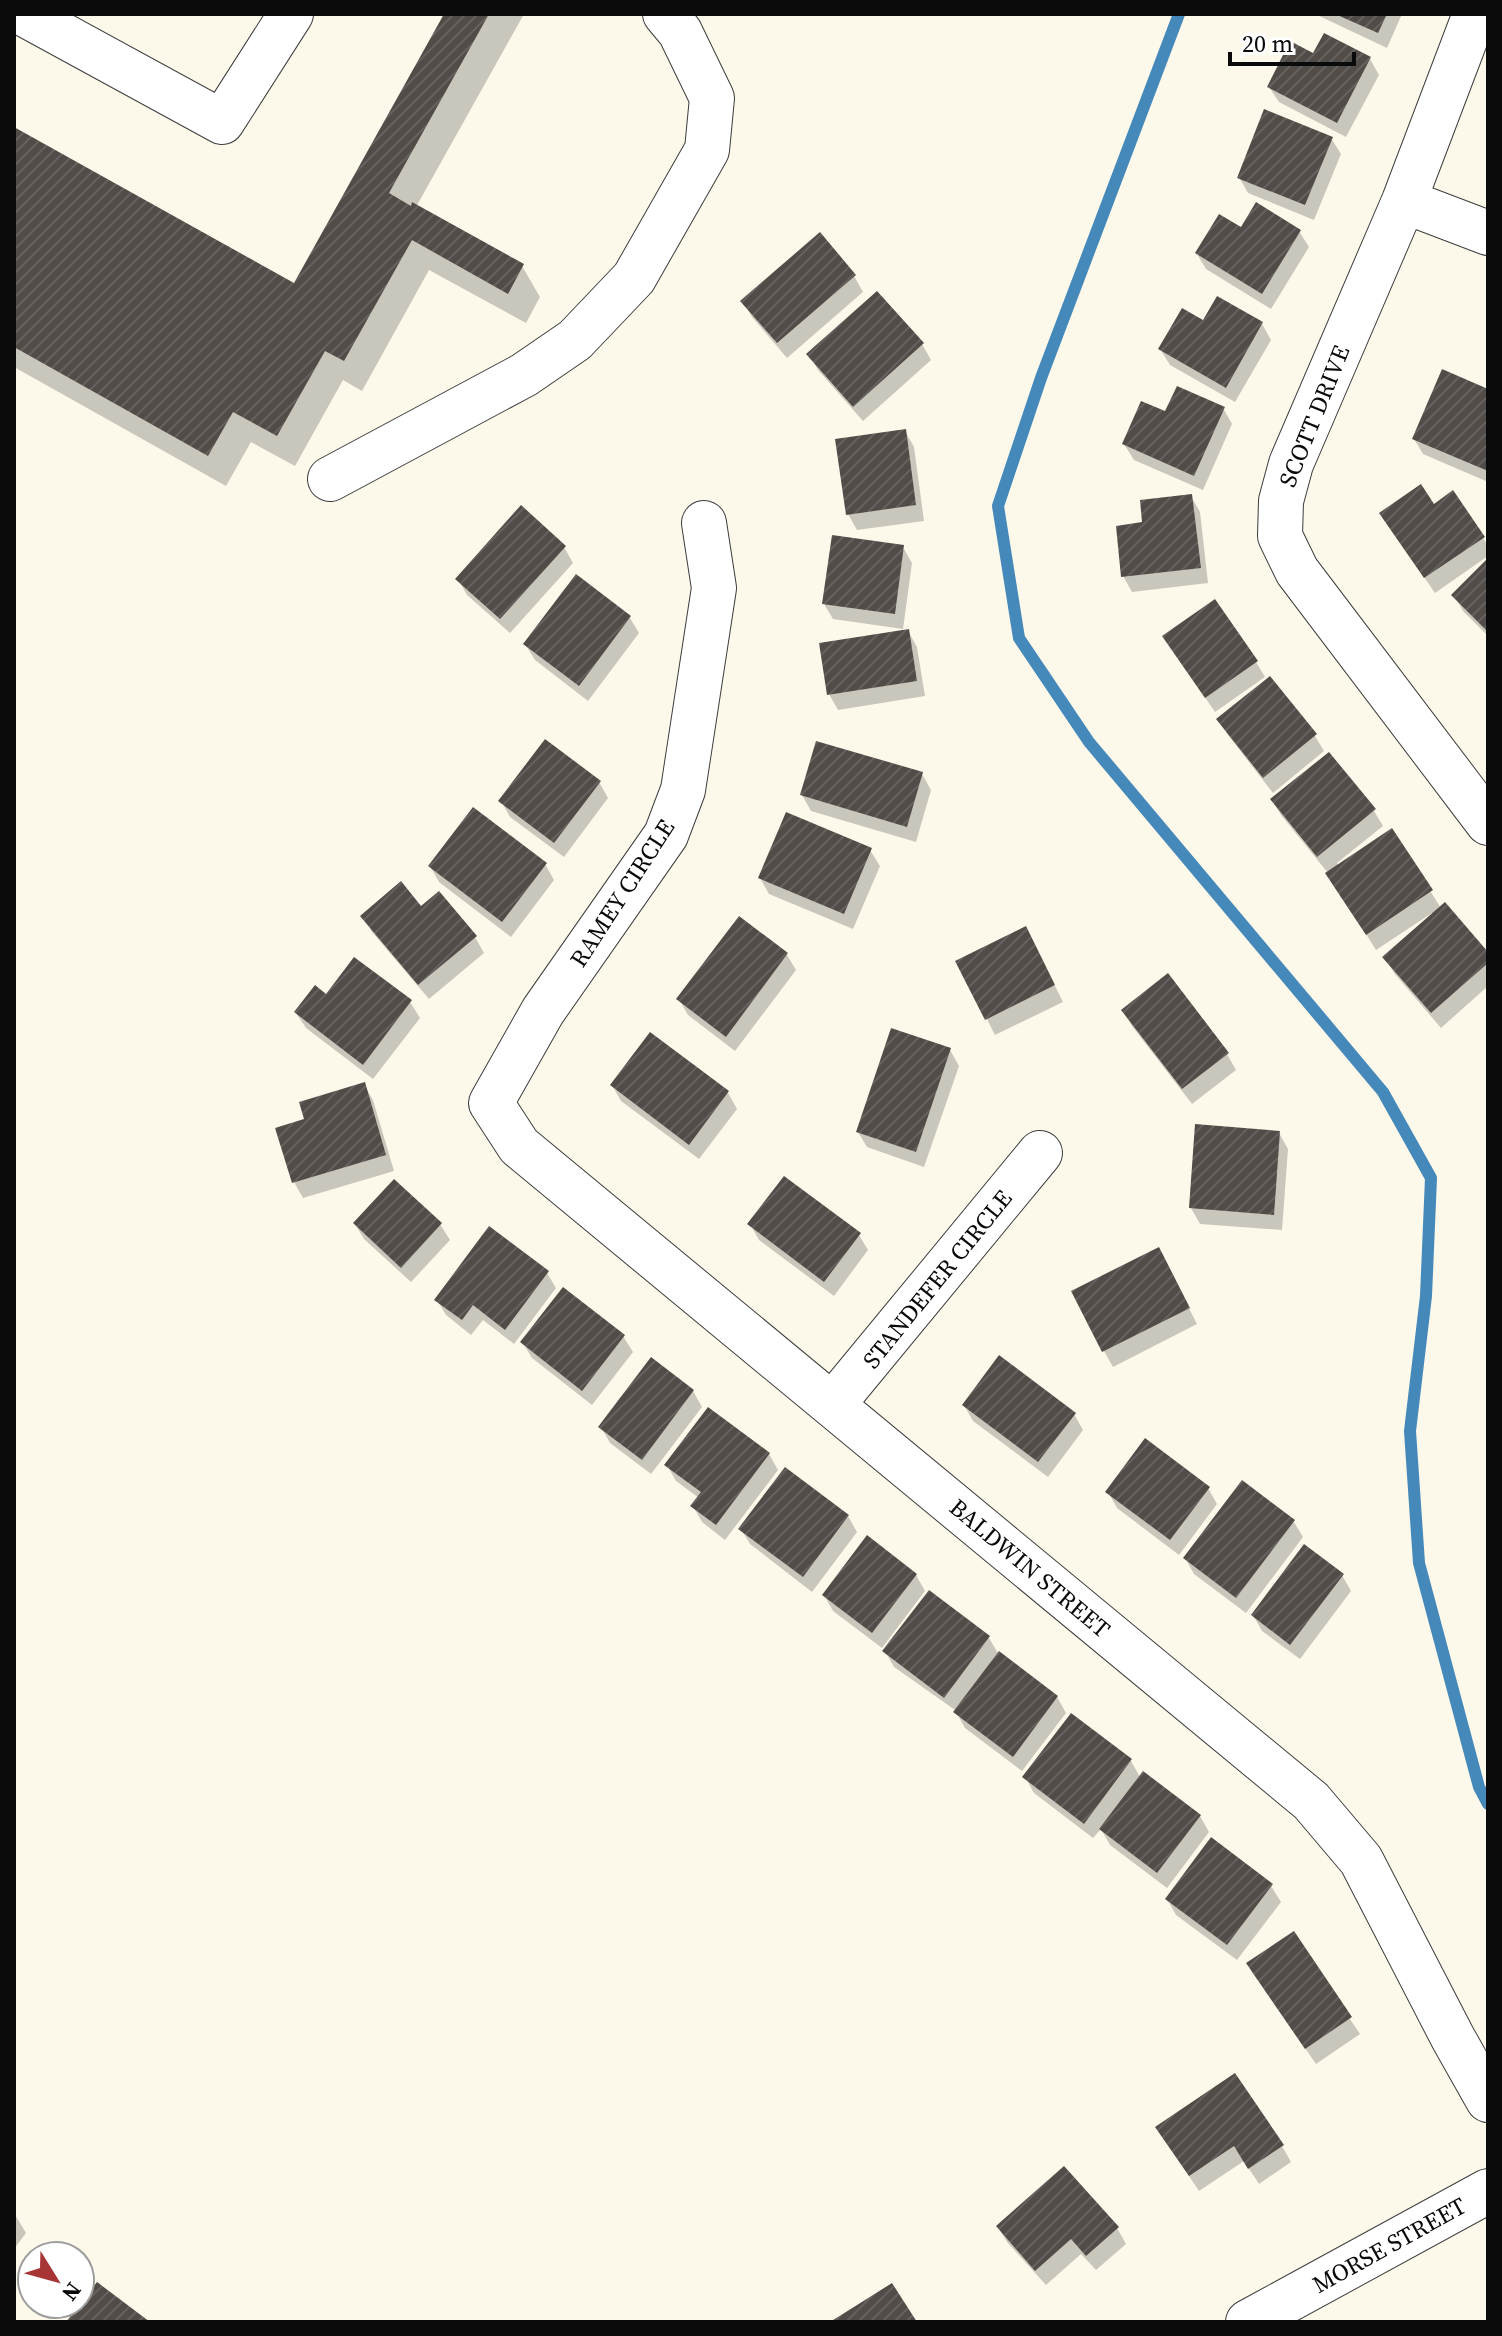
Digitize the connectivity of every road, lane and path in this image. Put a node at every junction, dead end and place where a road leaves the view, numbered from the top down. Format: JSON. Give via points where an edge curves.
{"nodes":[{"id":1,"x":24,"y":14,"type":"edge"},
{"id":2,"x":291,"y":14,"type":"edge"},
{"id":3,"x":665,"y":14,"type":"edge"},
{"id":4,"x":1475,"y":14,"type":"edge"},
{"id":5,"x":1404,"y":201,"type":"junction"},
{"id":6,"x":1488,"y":233,"type":"edge"},
{"id":7,"x":330,"y":479,"type":"dead end"},
{"id":8,"x":704,"y":523,"type":"dead end"},
{"id":9,"x":1488,"y":823,"type":"edge"},
{"id":10,"x":491,"y":1103,"type":"joint"},
{"id":11,"x":1040,"y":1153,"type":"dead end"},
{"id":12,"x":833,"y":1404,"type":"junction"},
{"id":13,"x":1488,"y":2100,"type":"edge"},
{"id":14,"x":1488,"y":2191,"type":"edge"},
{"id":15,"x":1248,"y":2322,"type":"edge"}],
"edges":[{"from":1,"to":2,"type":"street","via":[[222,122]]},
{"from":3,"to":7,"type":"street","via":[[680,32],[712,98],[707,150],[634,278],[575,340],[524,375]]},
{"from":4,"to":5,"type":"street","name":"SCOTT DRIVE"},
{"from":5,"to":6,"type":"street"},
{"from":5,"to":9,"type":"street","name":"SCOTT DRIVE","via":[[1291,464],[1281,501],[1280,536],[1297,571]]},
{"from":8,"to":10,"type":"street","name":"RAMEY CIRCLE","via":[[714,588],[683,790],[666,835],[543,1011]]},
{"from":10,"to":12,"type":"street","name":"BALDWIN STREET","via":[[519,1146]]},
{"from":11,"to":12,"type":"street","name":"STANDEFER CIRCLE"},
{"from":12,"to":13,"type":"street","name":"BALDWIN STREET","via":[[1311,1801],[1361,1860]]},
{"from":14,"to":15,"type":"street","name":"MORSE STREET"}]}
